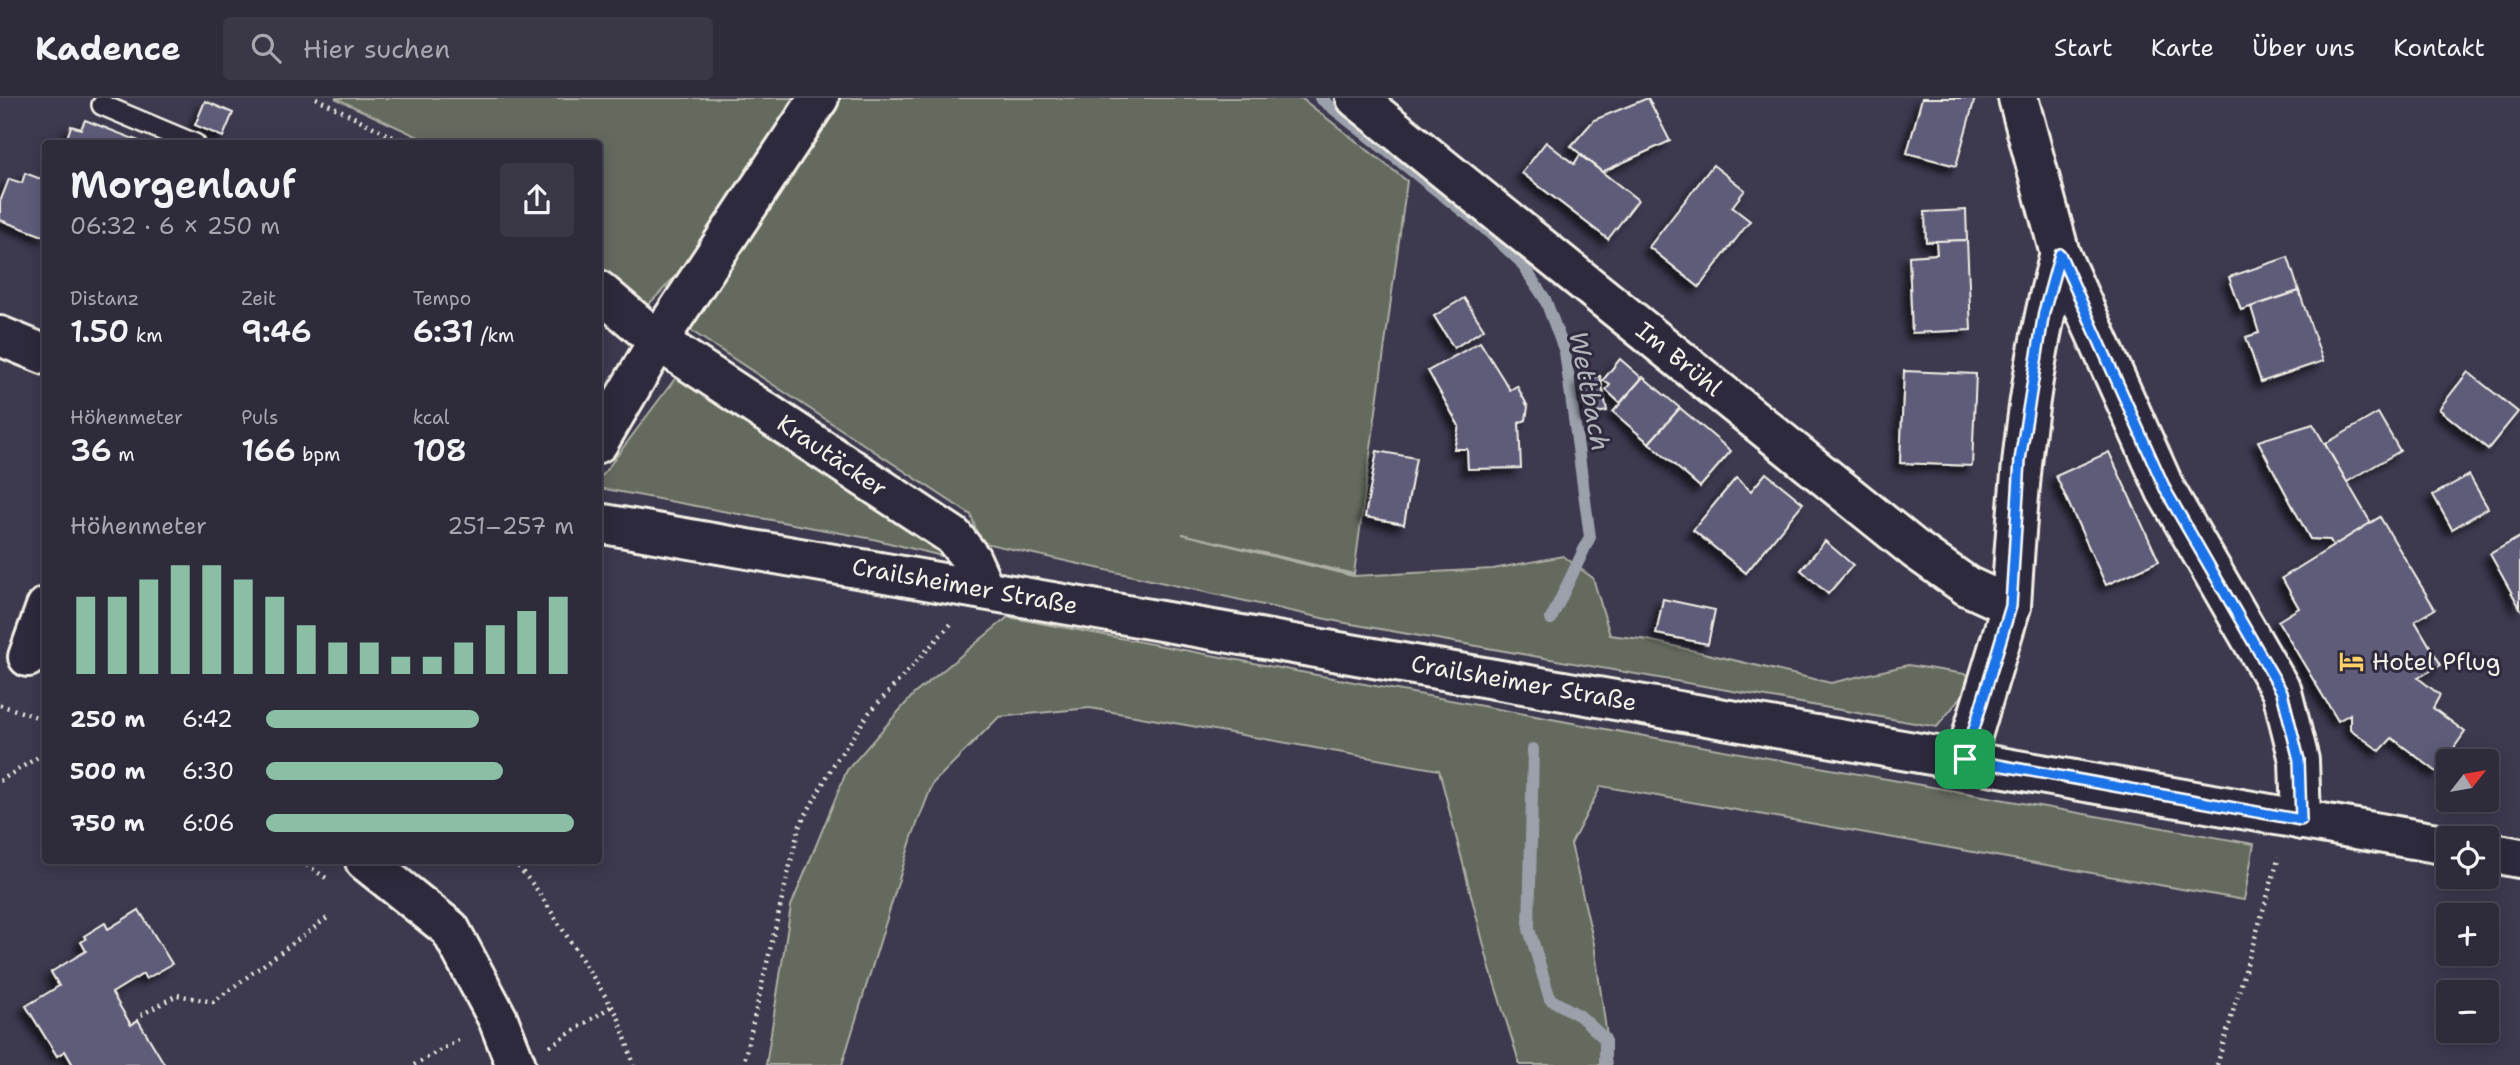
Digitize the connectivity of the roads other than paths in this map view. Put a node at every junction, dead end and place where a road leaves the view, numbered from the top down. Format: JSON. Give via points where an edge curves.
{"nodes":[{"id":1,"x":819,"y":98,"type":"edge"},
{"id":2,"x":1356,"y":98,"type":"edge"},
{"id":3,"x":2018,"y":98,"type":"edge"},
{"id":4,"x":102,"y":106,"type":"dead end"},
{"id":5,"x":185,"y":140,"type":"edge"},
{"id":6,"x":2060,"y":254,"type":"junction"},
{"id":7,"x":602,"y":293,"type":"edge"},
{"id":8,"x":0,"y":336,"type":"edge"},
{"id":9,"x":658,"y":341,"type":"junction"},
{"id":10,"x":42,"y":353,"type":"edge"},
{"id":11,"x":602,"y":436,"type":"edge"},
{"id":12,"x":602,"y":524,"type":"edge"},
{"id":13,"x":985,"y":590,"type":"junction"},
{"id":14,"x":2011,"y":606,"type":"junction"},
{"id":15,"x":42,"y":617,"type":"edge"},
{"id":16,"x":25,"y":658,"type":"edge"},
{"id":17,"x":1965,"y":759,"type":"junction"},
{"id":18,"x":2301,"y":820,"type":"junction"},
{"id":19,"x":2436,"y":843,"type":"edge"},
{"id":20,"x":2499,"y":854,"type":"edge"},
{"id":21,"x":2520,"y":858,"type":"edge"},
{"id":22,"x":369,"y":864,"type":"edge"},
{"id":23,"x":529,"y":1058,"type":"edge"}],
"edges":[{"from":1,"to":9,"type":"street"},
{"from":2,"to":14,"type":"street","name":"Im Brühl","via":[[1916,550],[1967,586]]},
{"from":3,"to":6,"type":"street"},
{"from":4,"to":5,"type":"lane"},
{"from":6,"to":14,"type":"street","via":[[2044,312],[2020,460]]},
{"from":6,"to":18,"type":"street","via":[[2166,491],[2282,692],[2299,760]]},
{"from":7,"to":9,"type":"street","name":"Krautäcker"},
{"from":8,"to":10,"type":"street"},
{"from":9,"to":11,"type":"street"},
{"from":9,"to":13,"type":"street","name":"Krautäcker","via":[[953,536],[971,559]]},
{"from":12,"to":13,"type":"street","name":"Crailsheimer Straße"},
{"from":13,"to":17,"type":"street","name":"Crailsheimer Straße"},
{"from":14,"to":17,"type":"street"},
{"from":15,"to":16,"type":"street"},
{"from":17,"to":18,"type":"street","name":"Crailsheimer Straße"},
{"from":18,"to":19,"type":"street","name":"Crailsheimer Straße"},
{"from":20,"to":21,"type":"street"},
{"from":22,"to":23,"type":"street","via":[[450,929],[498,1018]]}]}
